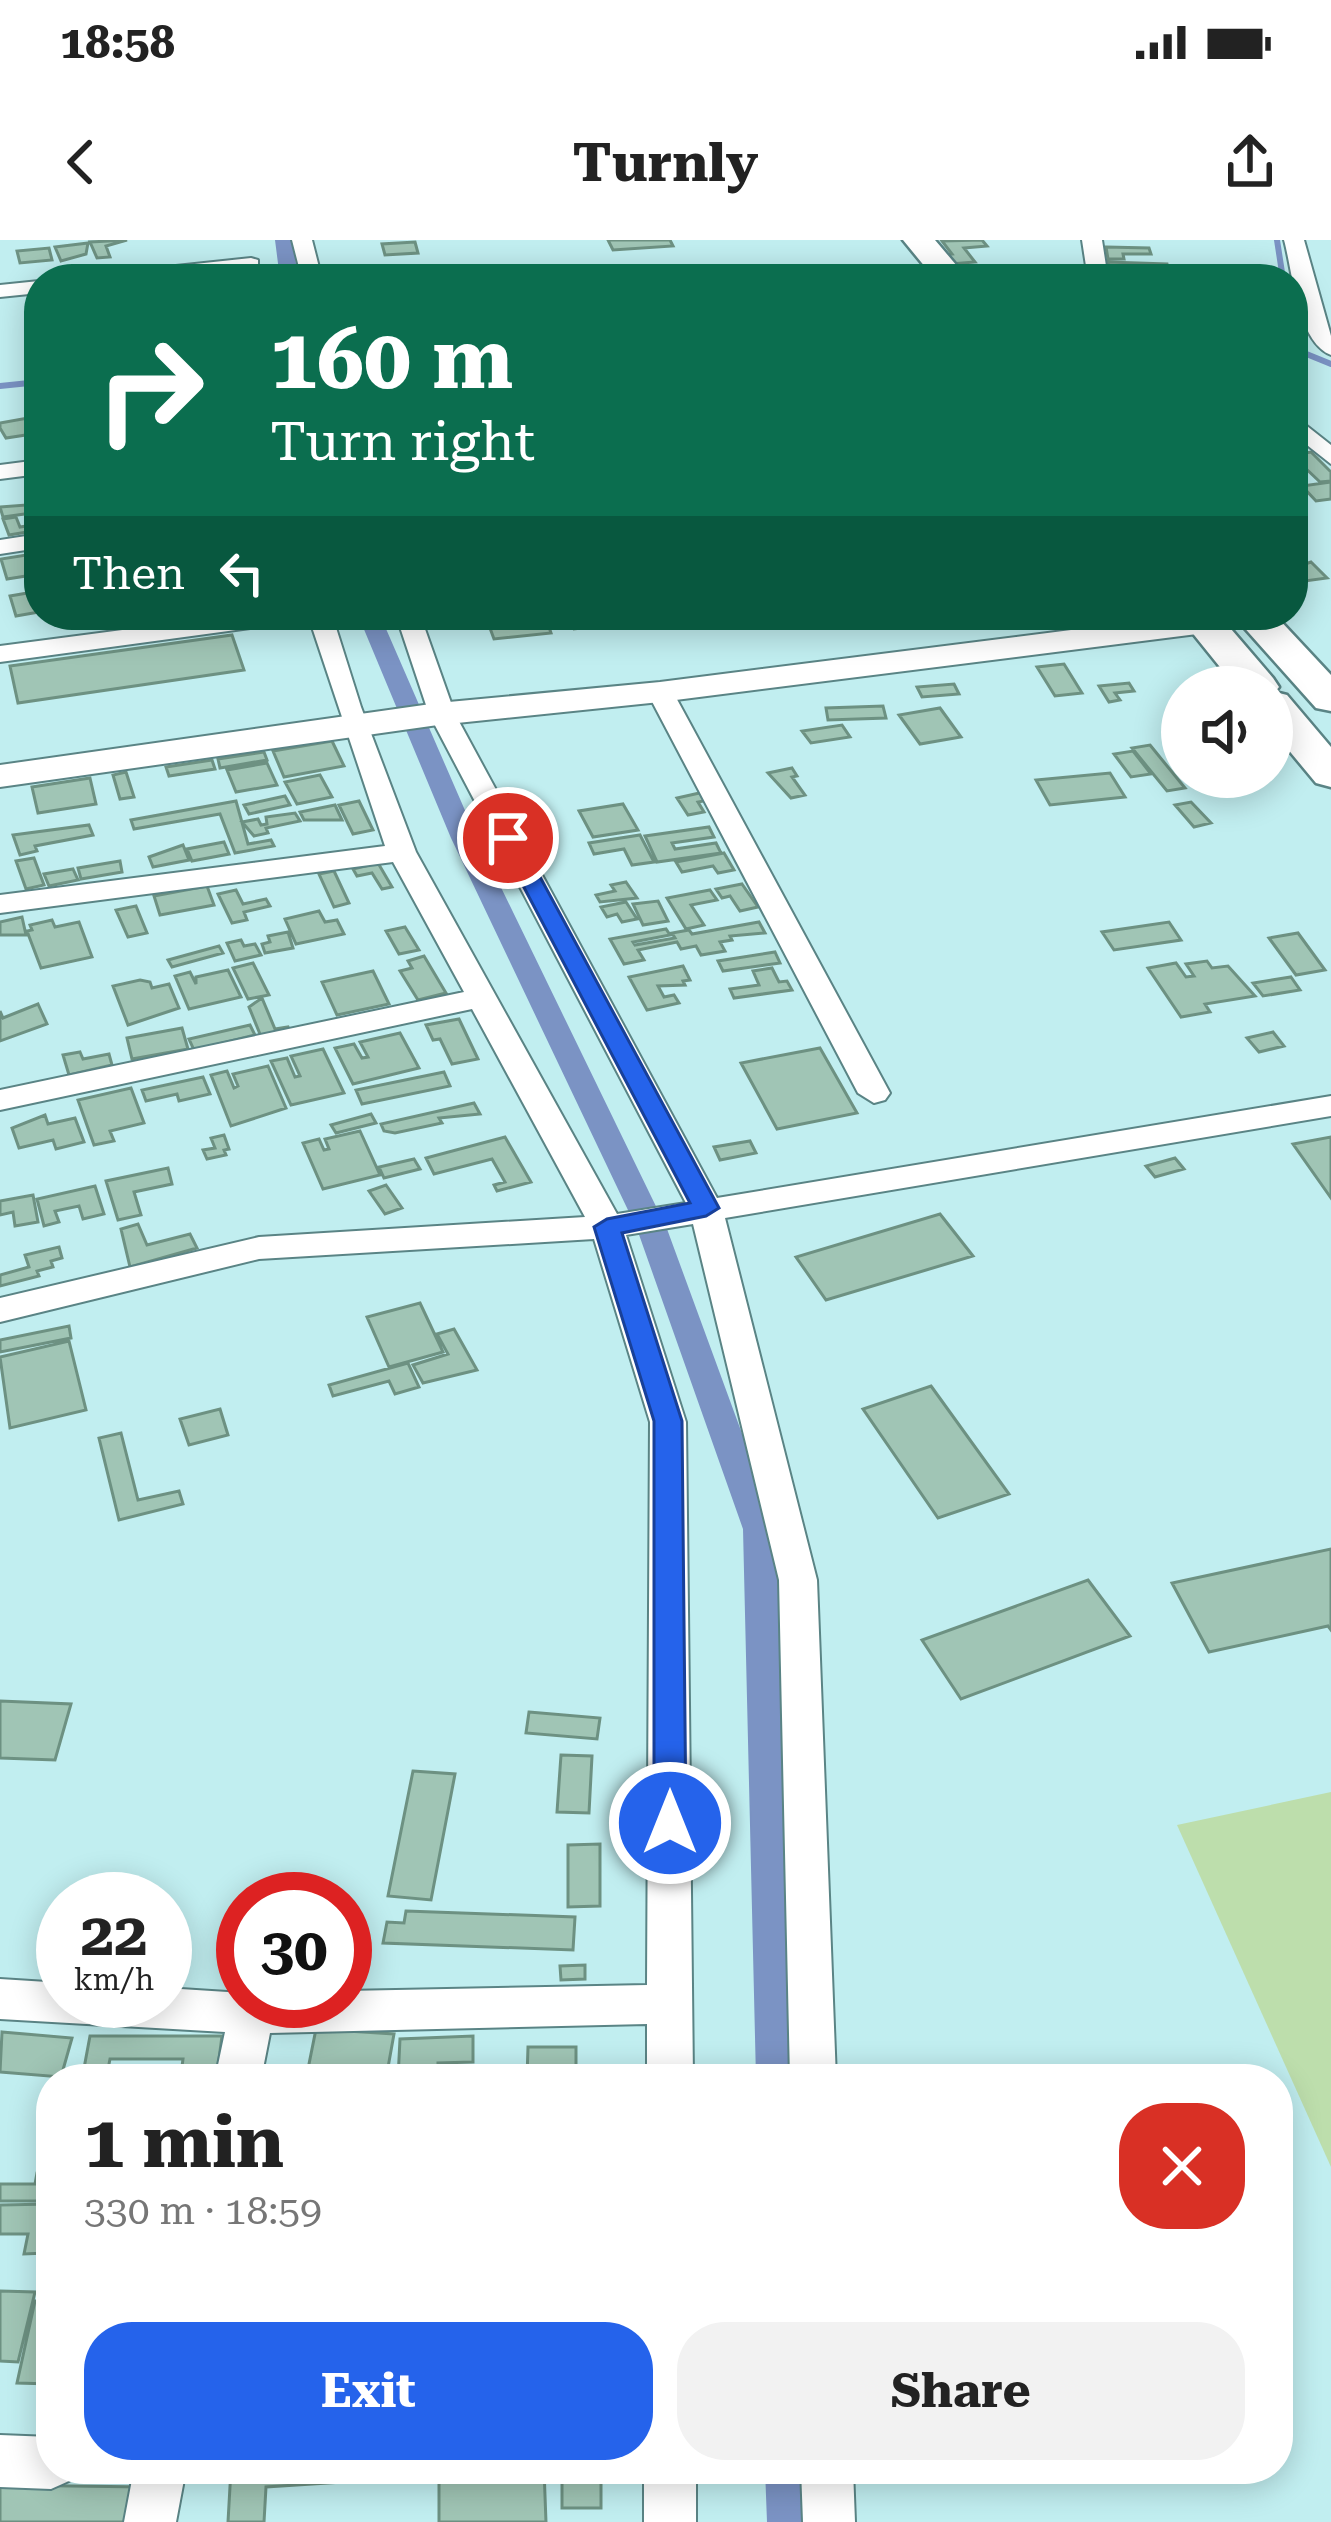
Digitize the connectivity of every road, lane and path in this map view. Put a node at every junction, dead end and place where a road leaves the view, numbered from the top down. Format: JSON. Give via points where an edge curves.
{"nodes":[{"id":1,"x":318,"y":240,"type":"edge"},
{"id":2,"x":886,"y":240,"type":"edge"},
{"id":3,"x":918,"y":240,"type":"edge"},
{"id":4,"x":302,"y":241,"type":"edge"},
{"id":5,"x":906,"y":264,"type":"edge"},
{"id":6,"x":939,"y":264,"type":"edge"},
{"id":7,"x":1308,"y":292,"type":"edge"},
{"id":8,"x":1331,"y":349,"type":"edge"},
{"id":9,"x":1308,"y":435,"type":"edge"},
{"id":10,"x":1331,"y":457,"type":"edge"},
{"id":11,"x":178,"y":630,"type":"edge"},
{"id":12,"x":325,"y":630,"type":"edge"},
{"id":13,"x":412,"y":630,"type":"edge"},
{"id":14,"x":1012,"y":630,"type":"edge"},
{"id":15,"x":1119,"y":630,"type":"edge"},
{"id":16,"x":1210,"y":630,"type":"edge"},
{"id":17,"x":1267,"y":630,"type":"edge"},
{"id":18,"x":0,"y":653,"type":"edge"},
{"id":19,"x":1240,"y":666,"type":"edge"},
{"id":20,"x":660,"y":692,"type":"junction"},
{"id":21,"x":1331,"y":699,"type":"edge"},
{"id":22,"x":435,"y":705,"type":"junction"},
{"id":23,"x":354,"y":716,"type":"junction"},
{"id":24,"x":1293,"y":729,"type":"edge"},
{"id":25,"x":0,"y":756,"type":"edge"},
{"id":26,"x":1331,"y":775,"type":"edge"},
{"id":27,"x":0,"y":776,"type":"edge"},
{"id":28,"x":402,"y":852,"type":"junction"},
{"id":29,"x":0,"y":904,"type":"edge"},
{"id":30,"x":480,"y":998,"type":"junction"},
{"id":31,"x":874,"y":1093,"type":"dead end"},
{"id":32,"x":0,"y":1100,"type":"edge"},
{"id":33,"x":1331,"y":1106,"type":"edge"},
{"id":34,"x":689,"y":1211,"type":"junction"},
{"id":35,"x":614,"y":1225,"type":"junction"},
{"id":36,"x":0,"y":1310,"type":"edge"},
{"id":37,"x":0,"y":2000,"type":"edge"},
{"id":38,"x":670,"y":2004,"type":"junction"},
{"id":39,"x":372,"y":2010,"type":"edge"},
{"id":40,"x":216,"y":2011,"type":"edge"},
{"id":41,"x":248,"y":2028,"type":"edge"},
{"id":42,"x":241,"y":2064,"type":"edge"},
{"id":43,"x":670,"y":2064,"type":"edge"},
{"id":44,"x":813,"y":2064,"type":"edge"},
{"id":45,"x":0,"y":2461,"type":"edge"},
{"id":46,"x":36,"y":2462,"type":"edge"},
{"id":47,"x":157,"y":2484,"type":"edge"},
{"id":48,"x":670,"y":2484,"type":"edge"},
{"id":49,"x":827,"y":2484,"type":"edge"},
{"id":50,"x":150,"y":2522,"type":"edge"},
{"id":51,"x":670,"y":2522,"type":"edge"},
{"id":52,"x":829,"y":2522,"type":"edge"}],
"edges":[{"from":1,"to":4,"type":"street"},
{"from":2,"to":5,"type":"highway"},
{"from":3,"to":6,"type":"highway"},
{"from":7,"to":8,"type":"street"},
{"from":9,"to":10,"type":"street"},
{"from":11,"to":18,"type":"street"},
{"from":12,"to":23,"type":"street"},
{"from":13,"to":22,"type":"street"},
{"from":14,"to":22,"type":"main road"},
{"from":15,"to":20,"type":"main road"},
{"from":16,"to":19,"type":"highway"},
{"from":17,"to":21,"type":"highway"},
{"from":20,"to":22,"type":"main road"},
{"from":20,"to":31,"type":"street"},
{"from":22,"to":23,"type":"main road"},
{"from":22,"to":34,"type":"street"},
{"from":23,"to":25,"type":"main road"},
{"from":23,"to":27,"type":"main road"},
{"from":23,"to":28,"type":"street"},
{"from":24,"to":26,"type":"highway"},
{"from":28,"to":29,"type":"street"},
{"from":28,"to":30,"type":"street"},
{"from":30,"to":32,"type":"street"},
{"from":30,"to":35,"type":"street"},
{"from":33,"to":34,"type":"street"},
{"from":34,"to":35,"type":"street"},
{"from":34,"to":44,"type":"street","via":[[798,1580]]},
{"from":35,"to":36,"type":"street","via":[[259,1248]]},
{"from":35,"to":38,"type":"street","via":[[668,1421]]},
{"from":37,"to":40,"type":"street"},
{"from":38,"to":39,"type":"street"},
{"from":38,"to":43,"type":"street"},
{"from":41,"to":42,"type":"street"},
{"from":45,"to":46,"type":"street"},
{"from":47,"to":50,"type":"street"},
{"from":48,"to":51,"type":"street"},
{"from":49,"to":52,"type":"street"}]}
